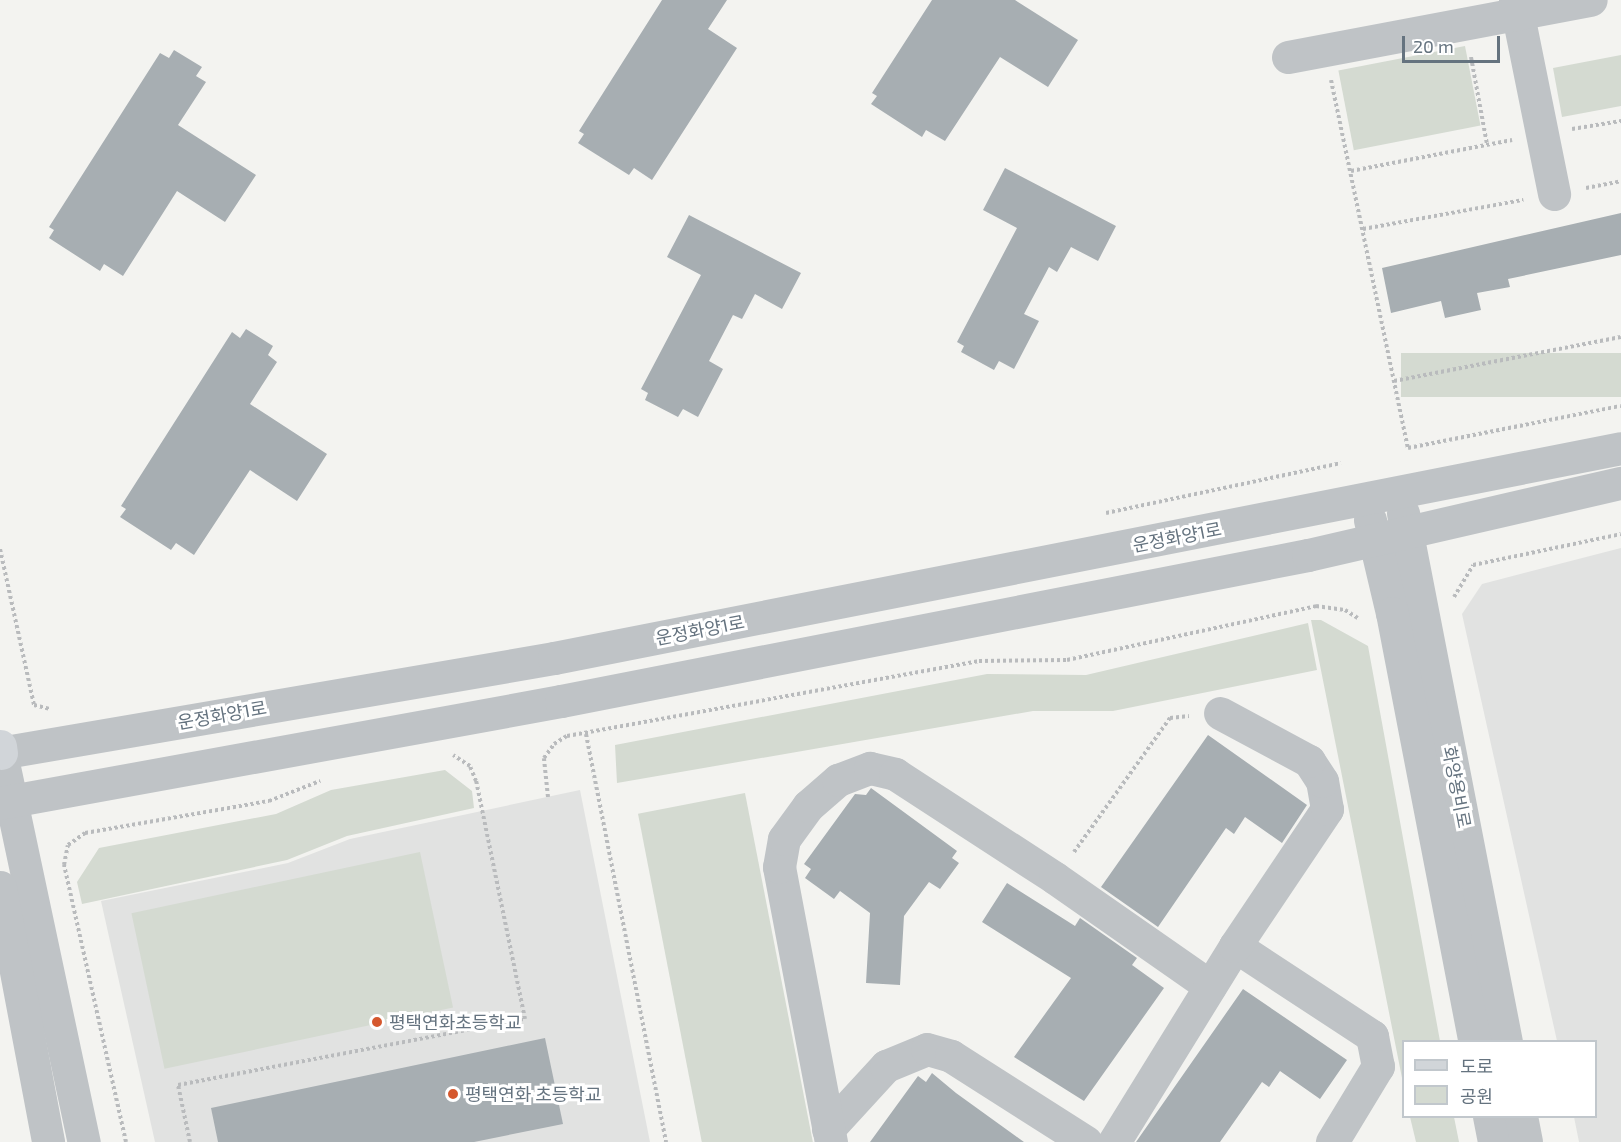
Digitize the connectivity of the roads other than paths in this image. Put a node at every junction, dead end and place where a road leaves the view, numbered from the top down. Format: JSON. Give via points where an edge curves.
{"nodes":[{"id":1,"x":1591,"y":0,"type":"edge"},
{"id":2,"x":1517,"y":7,"type":"edge"},
{"id":3,"x":1288,"y":57,"type":"dead end"},
{"id":4,"x":1554,"y":194,"type":"road end"},
{"id":5,"x":1621,"y":448,"type":"edge"},
{"id":6,"x":1621,"y":483,"type":"edge"},
{"id":7,"x":1399,"y":495,"type":"junction"},
{"id":8,"x":1366,"y":501,"type":"junction"},
{"id":9,"x":1407,"y":534,"type":"junction"},
{"id":10,"x":1374,"y":542,"type":"junction"},
{"id":11,"x":1220,"y":713,"type":"road end"},
{"id":12,"x":0,"y":751,"type":"edge"},
{"id":13,"x":6,"y":802,"type":"edge"},
{"id":14,"x":0,"y":887,"type":"edge"},
{"id":15,"x":1235,"y":946,"type":"junction"},
{"id":16,"x":1210,"y":986,"type":"junction"},
{"id":17,"x":1474,"y":1040,"type":"edge"},
{"id":18,"x":1506,"y":1040,"type":"edge"},
{"id":19,"x":1489,"y":1118,"type":"edge"},
{"id":20,"x":1521,"y":1118,"type":"edge"},
{"id":21,"x":829,"y":1136,"type":"edge"},
{"id":22,"x":48,"y":1142,"type":"edge"},
{"id":23,"x":84,"y":1142,"type":"edge"},
{"id":24,"x":1086,"y":1142,"type":"edge"},
{"id":25,"x":1114,"y":1142,"type":"edge"},
{"id":26,"x":1332,"y":1142,"type":"edge"},
{"id":27,"x":1494,"y":1142,"type":"edge"},
{"id":28,"x":1526,"y":1142,"type":"edge"}],
"edges":[{"from":1,"to":2,"type":"street"},
{"from":2,"to":3,"type":"street","via":[[1464,23]]},
{"from":2,"to":4,"type":"street"},
{"from":5,"to":7,"type":"street","name":"운정화양1로"},
{"from":6,"to":9,"type":"street"},
{"from":7,"to":8,"type":"street","name":"운정화양1로"},
{"from":7,"to":9,"type":"street","name":"화양용비로"},
{"from":8,"to":10,"type":"street","name":"화양용비로"},
{"from":8,"to":12,"type":"street","name":"운정화양1로","via":[[504,668]]},
{"from":9,"to":10,"type":"street"},
{"from":9,"to":18,"type":"street","name":"화양용비로"},
{"from":10,"to":13,"type":"street","via":[[561,701]]},
{"from":10,"to":17,"type":"street","name":"화양용비로"},
{"from":11,"to":15,"type":"street","via":[[1309,761],[1322,781],[1327,809]]},
{"from":12,"to":13,"type":"street"},
{"from":13,"to":23,"type":"street"},
{"from":14,"to":22,"type":"street"},
{"from":15,"to":16,"type":"street"},
{"from":15,"to":26,"type":"street","via":[[1372,1036],[1378,1066]]},
{"from":16,"to":21,"type":"street","via":[[1055,878],[895,774],[870,768],[838,780],[808,806],[784,839],[779,867]]},
{"from":16,"to":25,"type":"street"},
{"from":19,"to":27,"type":"street"},
{"from":20,"to":28,"type":"street"},
{"from":21,"to":24,"type":"street","via":[[886,1066],[927,1048],[951,1056]]}]}
